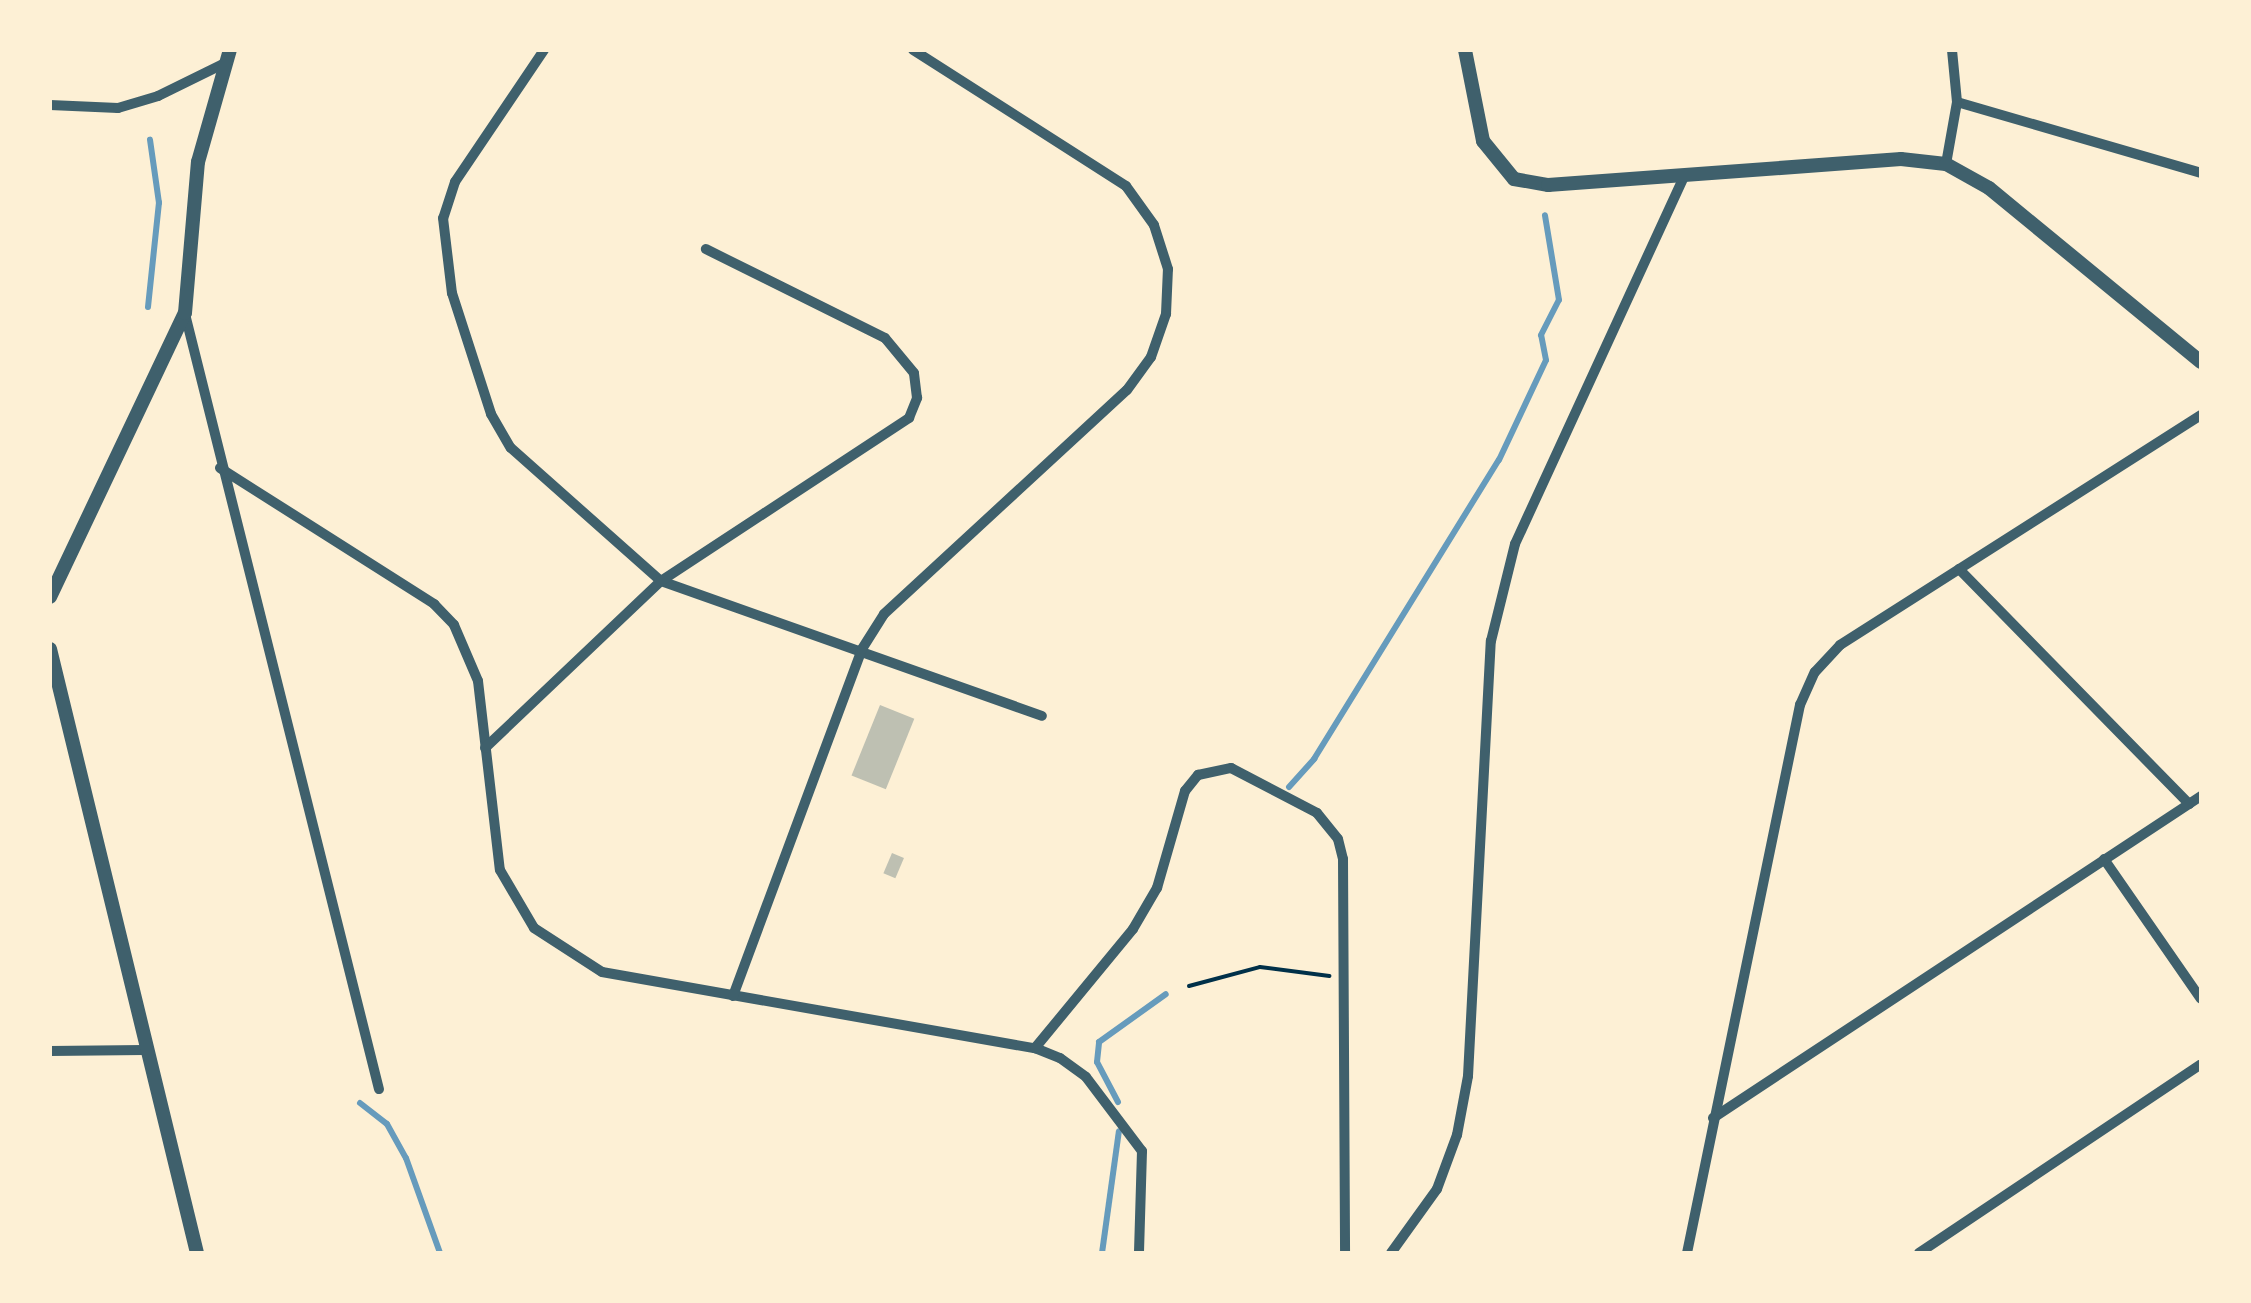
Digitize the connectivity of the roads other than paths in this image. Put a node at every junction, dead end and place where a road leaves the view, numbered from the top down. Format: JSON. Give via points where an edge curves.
{"nodes":[{"id":1,"x":544,"y":50,"type":"edge"},
{"id":2,"x":914,"y":50,"type":"edge"},
{"id":3,"x":1465,"y":50,"type":"edge"},
{"id":4,"x":1952,"y":50,"type":"edge"},
{"id":5,"x":227,"y":57,"type":"edge"},
{"id":6,"x":1958,"y":102,"type":"junction"},
{"id":7,"x":50,"y":105,"type":"edge"},
{"id":8,"x":1946,"y":164,"type":"junction"},
{"id":9,"x":2201,"y":173,"type":"edge"},
{"id":10,"x":1684,"y":176,"type":"junction"},
{"id":11,"x":706,"y":248,"type":"dead end"},
{"id":12,"x":184,"y":313,"type":"junction"},
{"id":13,"x":2201,"y":362,"type":"edge"},
{"id":14,"x":2201,"y":415,"type":"edge"},
{"id":15,"x":220,"y":468,"type":"junction"},
{"id":16,"x":1959,"y":569,"type":"junction"},
{"id":17,"x":661,"y":581,"type":"junction"},
{"id":18,"x":50,"y":597,"type":"edge"},
{"id":19,"x":50,"y":649,"type":"edge"},
{"id":20,"x":862,"y":649,"type":"junction"},
{"id":21,"x":1042,"y":716,"type":"dead end"},
{"id":22,"x":485,"y":748,"type":"junction"},
{"id":23,"x":2201,"y":796,"type":"edge"},
{"id":24,"x":2189,"y":804,"type":"junction"},
{"id":25,"x":2104,"y":859,"type":"junction"},
{"id":26,"x":732,"y":996,"type":"junction"},
{"id":27,"x":2201,"y":999,"type":"edge"},
{"id":28,"x":1035,"y":1048,"type":"junction"},
{"id":29,"x":144,"y":1050,"type":"junction"},
{"id":30,"x":50,"y":1051,"type":"edge"},
{"id":31,"x":2201,"y":1064,"type":"edge"},
{"id":32,"x":379,"y":1089,"type":"dead end"},
{"id":33,"x":1713,"y":1118,"type":"junction"},
{"id":34,"x":197,"y":1253,"type":"edge"},
{"id":35,"x":1139,"y":1253,"type":"edge"},
{"id":36,"x":1346,"y":1253,"type":"edge"},
{"id":37,"x":1391,"y":1253,"type":"edge"},
{"id":38,"x":1686,"y":1253,"type":"edge"},
{"id":39,"x":1919,"y":1253,"type":"edge"}],
"edges":[{"from":1,"to":17,"type":"street","via":[[454,182],[443,218],[443,254],[491,414],[511,448]]},
{"from":2,"to":20,"type":"street","via":[[1126,186],[1154,225],[1168,269],[1166,314],[1152,358],[1127,390],[908,588]]},
{"from":3,"to":10,"type":"street","via":[[1484,141],[1514,179],[1548,186]]},
{"from":4,"to":6,"type":"street"},
{"from":5,"to":7,"type":"street","via":[[158,96],[118,108]]},
{"from":5,"to":12,"type":"street","via":[[198,162]]},
{"from":6,"to":8,"type":"street"},
{"from":6,"to":9,"type":"street"},
{"from":8,"to":10,"type":"street","via":[[1901,159]]},
{"from":8,"to":13,"type":"street","via":[[1989,188]]},
{"from":10,"to":37,"type":"street","via":[[1515,544],[1491,641],[1468,1076],[1458,1134],[1437,1189]]},
{"from":11,"to":17,"type":"street","via":[[885,338],[914,373],[917,398],[909,418],[889,436]]},
{"from":12,"to":15,"type":"street"},
{"from":12,"to":18,"type":"street"},
{"from":14,"to":16,"type":"street"},
{"from":15,"to":22,"type":"street","via":[[434,604],[454,625],[478,681]]},
{"from":15,"to":32,"type":"street"},
{"from":16,"to":24,"type":"street"},
{"from":16,"to":33,"type":"street","via":[[1840,646],[1807,689]]},
{"from":17,"to":20,"type":"street"},
{"from":17,"to":22,"type":"street"},
{"from":19,"to":29,"type":"street"},
{"from":20,"to":21,"type":"street"},
{"from":20,"to":26,"type":"street"},
{"from":22,"to":26,"type":"street","via":[[500,870],[534,928],[602,972]]},
{"from":23,"to":24,"type":"street"},
{"from":24,"to":25,"type":"street"},
{"from":25,"to":27,"type":"street"},
{"from":25,"to":33,"type":"street"},
{"from":26,"to":28,"type":"street"},
{"from":28,"to":35,"type":"street","via":[[1086,1077],[1142,1151]]},
{"from":28,"to":36,"type":"street","via":[[1133,930],[1157,888],[1185,791],[1198,775],[1231,768],[1328,824],[1343,859]]},
{"from":29,"to":30,"type":"street"},
{"from":29,"to":34,"type":"street"},
{"from":31,"to":39,"type":"street"},
{"from":33,"to":38,"type":"street"}]}
